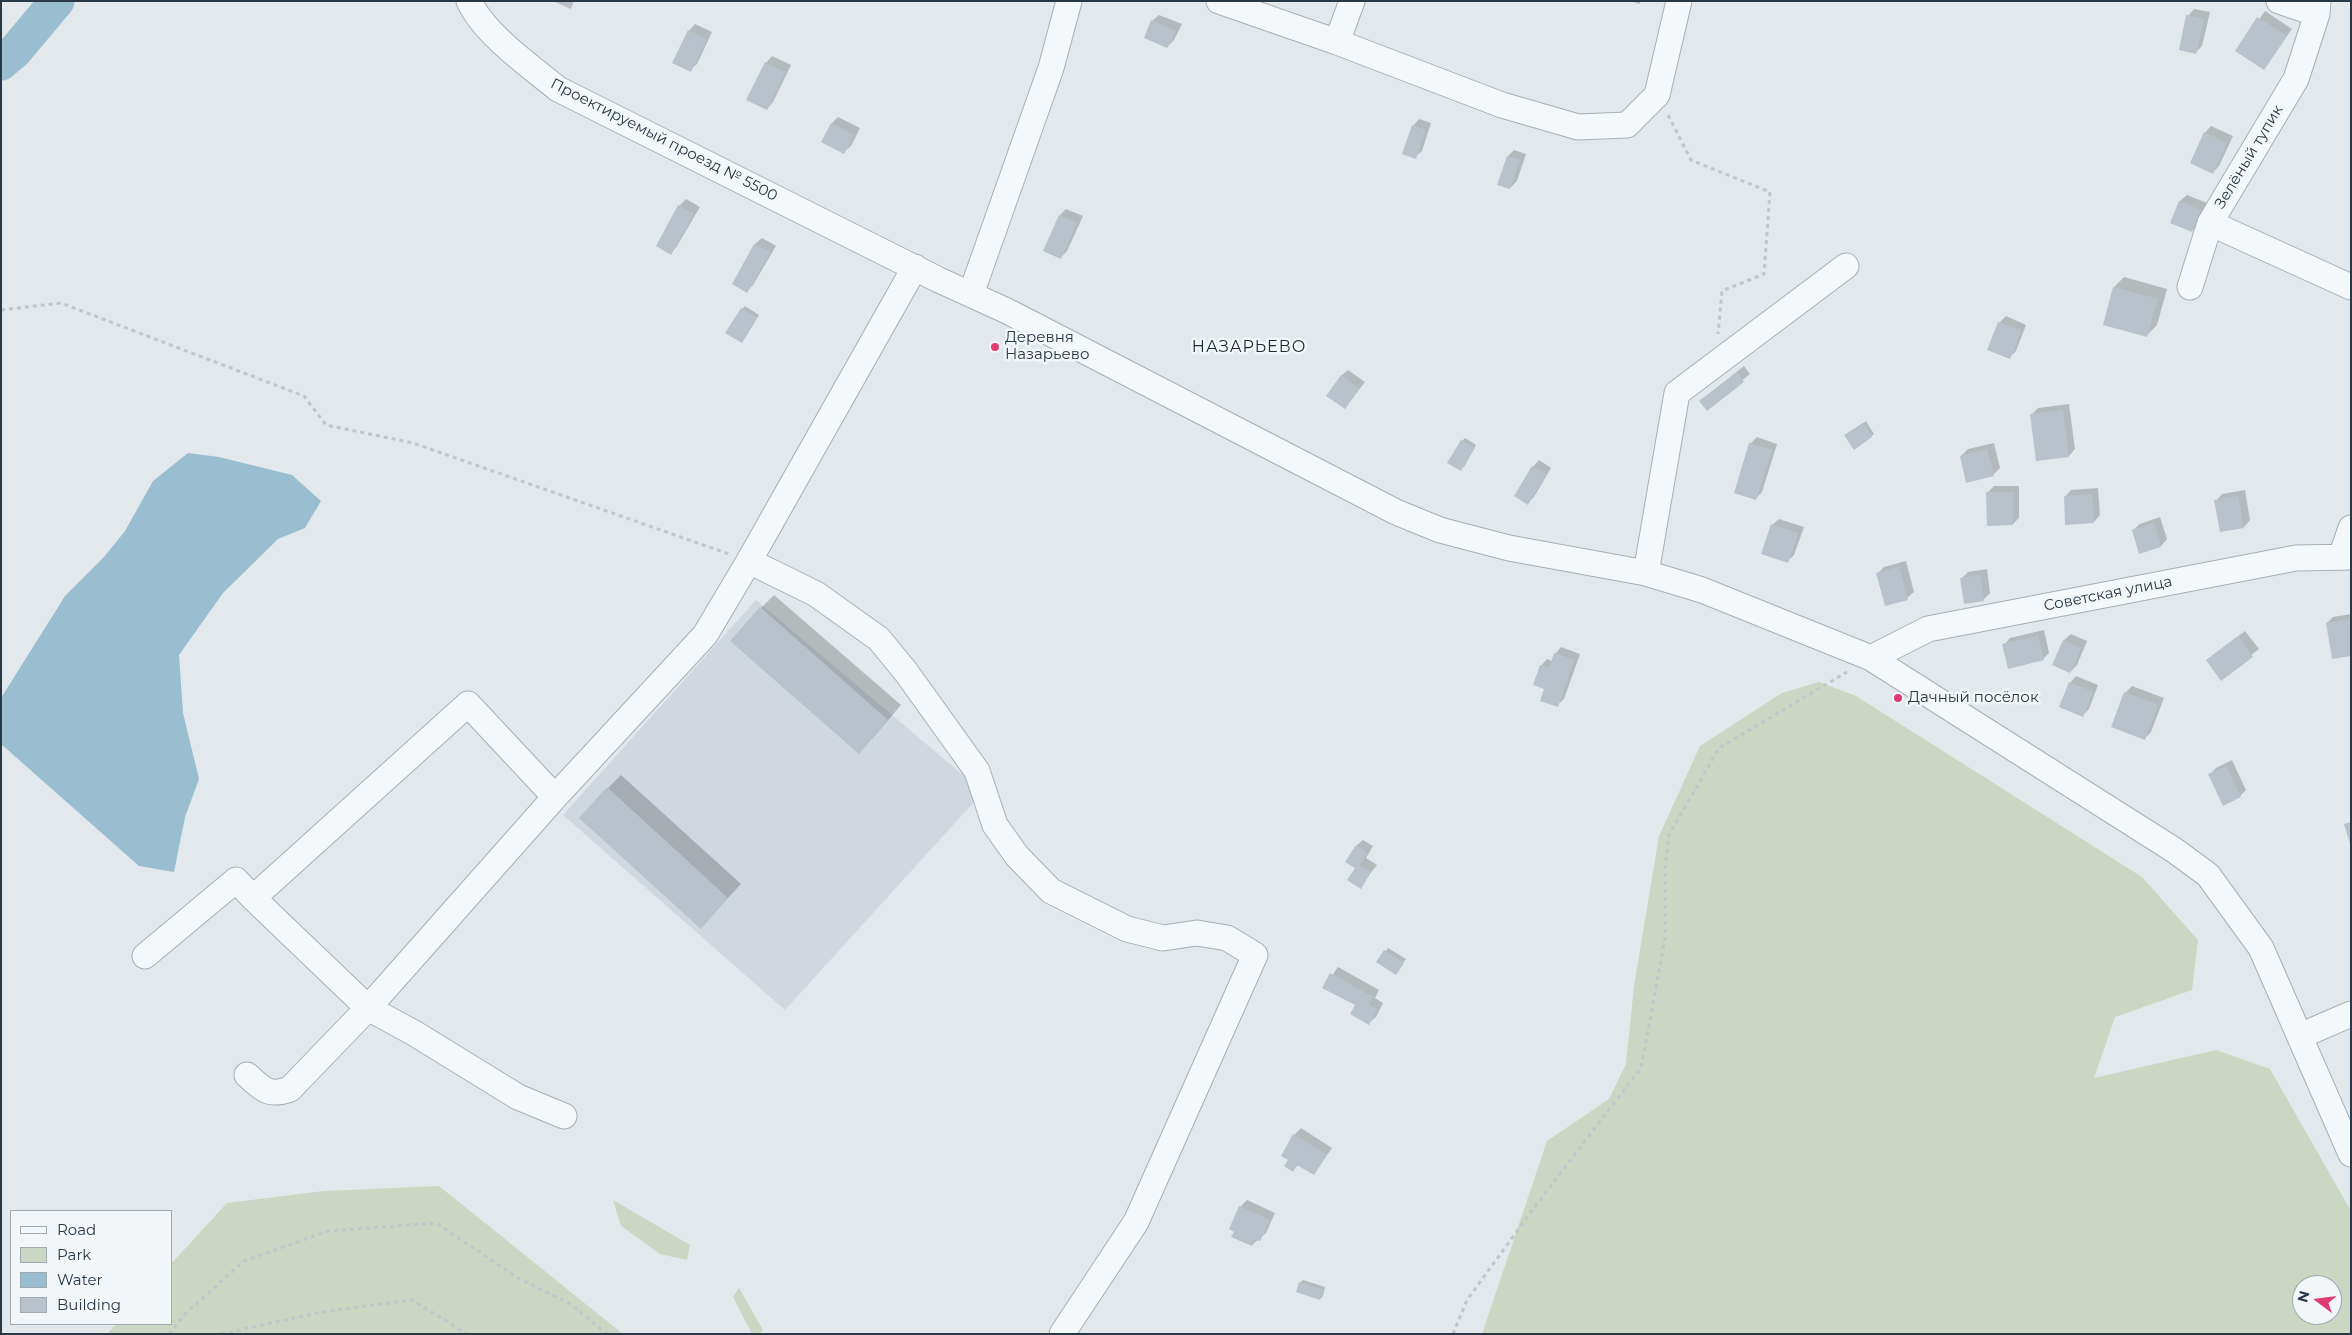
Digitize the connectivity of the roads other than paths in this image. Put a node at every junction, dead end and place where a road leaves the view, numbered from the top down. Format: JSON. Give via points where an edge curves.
{"nodes":[{"id":1,"x":469,"y":1,"type":"edge"},
{"id":2,"x":1069,"y":1,"type":"edge"},
{"id":3,"x":1219,"y":1,"type":"edge"},
{"id":4,"x":1352,"y":1,"type":"edge"},
{"id":5,"x":1680,"y":1,"type":"edge"},
{"id":6,"x":2279,"y":1,"type":"edge"},
{"id":7,"x":2317,"y":8,"type":"edge"},
{"id":8,"x":1337,"y":42,"type":"junction"},
{"id":9,"x":2210,"y":223,"type":"junction"},
{"id":10,"x":1846,"y":266,"type":"dead end"},
{"id":11,"x":915,"y":267,"type":"junction"},
{"id":12,"x":2190,"y":287,"type":"dead end"},
{"id":13,"x":2351,"y":287,"type":"edge"},
{"id":14,"x":971,"y":294,"type":"junction"},
{"id":15,"x":2351,"y":528,"type":"edge"},
{"id":16,"x":2346,"y":557,"type":"edge"},
{"id":17,"x":748,"y":561,"type":"junction"},
{"id":18,"x":1646,"y":573,"type":"junction"},
{"id":19,"x":1871,"y":658,"type":"junction"},
{"id":20,"x":555,"y":797,"type":"junction"},
{"id":21,"x":253,"y":898,"type":"junction"},
{"id":22,"x":145,"y":956,"type":"dead end"},
{"id":23,"x":368,"y":1008,"type":"junction"},
{"id":24,"x":2351,"y":1014,"type":"edge"},
{"id":25,"x":2300,"y":1036,"type":"junction"},
{"id":26,"x":247,"y":1076,"type":"dead end"},
{"id":27,"x":564,"y":1116,"type":"dead end"},
{"id":28,"x":2351,"y":1154,"type":"edge"},
{"id":29,"x":1062,"y":1334,"type":"edge"}],
"edges":[{"from":1,"to":11,"type":"street","name":"Проектируемый проезд № 5500","via":[[474,11],[515,54],[558,89]]},
{"from":2,"to":14,"type":"street","via":[[1051,68]]},
{"from":3,"to":8,"type":"street"},
{"from":4,"to":8,"type":"street"},
{"from":5,"to":8,"type":"street","via":[[1657,95],[1627,125],[1578,127],[1502,105]]},
{"from":6,"to":7,"type":"street"},
{"from":7,"to":9,"type":"street","name":"Зелёный тупик","via":[[2296,79]]},
{"from":9,"to":12,"type":"street"},
{"from":9,"to":13,"type":"street","name":"Зелёный тупик"},
{"from":10,"to":18,"type":"street","via":[[1677,393]]},
{"from":11,"to":14,"type":"street","name":"Проектируемый проезд № 5500"},
{"from":11,"to":17,"type":"street"},
{"from":14,"to":18,"type":"street","name":"Проектируемый проезд № 5500","via":[[1396,512],[1440,530],[1509,548]]},
{"from":15,"to":16,"type":"street"},
{"from":16,"to":19,"type":"street","name":"Советская улица","via":[[2296,558],[1928,629]]},
{"from":17,"to":20,"type":"street","via":[[705,635]]},
{"from":17,"to":29,"type":"street","via":[[816,594],[879,639],[977,771],[995,825],[1017,856],[1051,891],[1127,929],[1164,938],[1197,933],[1227,938],[1255,955],[1136,1222]]},
{"from":18,"to":19,"type":"street","name":"Проектируемый проезд № 5500","via":[[1702,590]]},
{"from":19,"to":25,"type":"street","name":"Проектируемый проезд № 5500","via":[[2174,850],[2208,875],[2261,948]]},
{"from":20,"to":21,"type":"street","via":[[468,704]]},
{"from":20,"to":23,"type":"street"},
{"from":21,"to":22,"type":"street","via":[[236,880]]},
{"from":21,"to":23,"type":"street"},
{"from":23,"to":26,"type":"street","via":[[290,1089],[277,1094],[266,1092]]},
{"from":23,"to":27,"type":"street","via":[[518,1097]]},
{"from":24,"to":25,"type":"street"},
{"from":25,"to":28,"type":"street","name":"Проектируемый проезд № 5500"}]}
